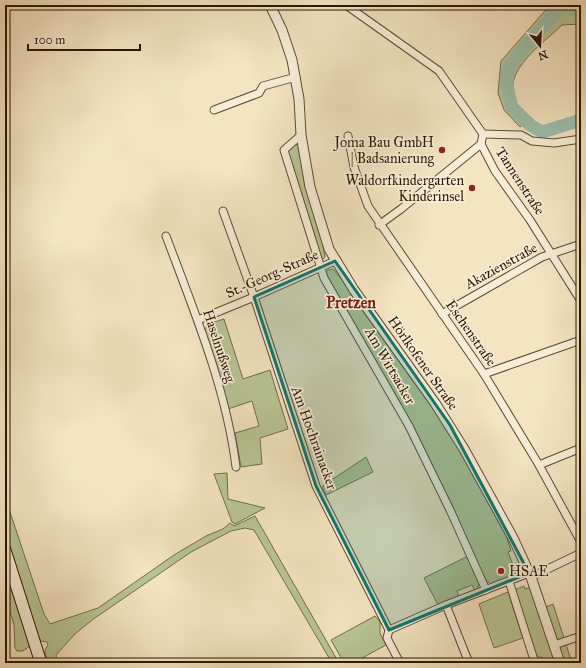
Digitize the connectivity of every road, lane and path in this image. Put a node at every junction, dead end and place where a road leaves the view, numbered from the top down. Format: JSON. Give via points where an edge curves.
{"nodes":[{"id":1,"x":270,"y":5,"type":"edge"},
{"id":2,"x":346,"y":5,"type":"edge"},
{"id":3,"x":296,"y":77,"type":"junction"},
{"id":4,"x":214,"y":110,"type":"dead end"},
{"id":5,"x":483,"y":134,"type":"junction"},
{"id":6,"x":301,"y":135,"type":"junction"},
{"id":7,"x":348,"y":136,"type":"dead end"},
{"id":8,"x":581,"y":139,"type":"edge"},
{"id":9,"x":481,"y":144,"type":"junction"},
{"id":10,"x":223,"y":212,"type":"dead end"},
{"id":11,"x":380,"y":225,"type":"junction"},
{"id":12,"x":166,"y":236,"type":"dead end"},
{"id":13,"x":581,"y":244,"type":"edge"},
{"id":14,"x":552,"y":253,"type":"junction"},
{"id":15,"x":335,"y":261,"type":"junction"},
{"id":16,"x":321,"y":266,"type":"junction"},
{"id":17,"x":254,"y":297,"type":"junction"},
{"id":18,"x":581,"y":301,"type":"edge"},
{"id":19,"x":442,"y":314,"type":"junction"},
{"id":20,"x":198,"y":320,"type":"junction"},
{"id":21,"x":581,"y":340,"type":"edge"},
{"id":22,"x":484,"y":374,"type":"junction"},
{"id":23,"x":581,"y":448,"type":"edge"},
{"id":24,"x":539,"y":465,"type":"junction"},
{"id":25,"x":236,"y":467,"type":"dead end"},
{"id":26,"x":581,"y":542,"type":"edge"},
{"id":27,"x":5,"y":550,"type":"edge"},
{"id":28,"x":581,"y":554,"type":"edge"},
{"id":29,"x":530,"y":575,"type":"junction"},
{"id":30,"x":508,"y":581,"type":"junction"},
{"id":31,"x":486,"y":590,"type":"junction"},
{"id":32,"x":446,"y":605,"type":"junction"},
{"id":33,"x":389,"y":630,"type":"junction"},
{"id":34,"x":581,"y":636,"type":"edge"},
{"id":35,"x":554,"y":645,"type":"junction"},
{"id":36,"x":41,"y":663,"type":"edge"},
{"id":37,"x":400,"y":663,"type":"edge"},
{"id":38,"x":469,"y":663,"type":"edge"},
{"id":39,"x":535,"y":663,"type":"edge"},
{"id":40,"x":560,"y":663,"type":"edge"}],
"edges":[{"from":1,"to":3,"type":"street","name":"Hörlkofener Straße","via":[[282,30]]},
{"from":2,"to":5,"type":"street","via":[[439,71]]},
{"from":3,"to":4,"type":"street","via":[[264,86],[259,93]]},
{"from":3,"to":6,"type":"street","name":"Hörlkofener Straße"},
{"from":5,"to":8,"type":"street","via":[[521,135],[532,141],[554,143]]},
{"from":5,"to":9,"type":"street","name":"Tannenstraße"},
{"from":6,"to":15,"type":"street","name":"Hörlkofener Straße","via":[[310,187],[325,240]]},
{"from":6,"to":16,"type":"street","name":"Am Wirtsacker","via":[[284,150],[315,255]]},
{"from":7,"to":11,"type":"street","name":"Eschenstraße","via":[[361,187],[368,206]]},
{"from":9,"to":11,"type":"street"},
{"from":9,"to":14,"type":"street","name":"Tannenstraße","via":[[495,171]]},
{"from":10,"to":17,"type":"street","name":"Am Hochrainacker"},
{"from":11,"to":19,"type":"street","name":"Eschenstraße"},
{"from":12,"to":20,"type":"street","name":"Haselnußweg"},
{"from":13,"to":14,"type":"street","name":"Akazienstraße"},
{"from":14,"to":18,"type":"street","name":"Tannenstraße"},
{"from":14,"to":19,"type":"street","name":"Akazienstraße"},
{"from":15,"to":16,"type":"street","name":"St.-Georg-Straße"},
{"from":15,"to":29,"type":"street","name":"Hörlkofener Straße","via":[[450,425]]},
{"from":16,"to":17,"type":"street","name":"St.-Georg-Straße"},
{"from":16,"to":31,"type":"street","name":"Am Wirtsacker","via":[[324,278],[409,426]]},
{"from":17,"to":20,"type":"street","name":"St.-Georg-Straße"},
{"from":17,"to":33,"type":"street","name":"Am Hochrainacker","via":[[316,486]]},
{"from":19,"to":22,"type":"street","name":"Eschenstraße"},
{"from":20,"to":25,"type":"street","name":"Haselnußweg","via":[[222,398],[232,437]]},
{"from":21,"to":22,"type":"street"},
{"from":22,"to":24,"type":"street","name":"Eschenstraße"},
{"from":23,"to":24,"type":"street"},
{"from":24,"to":26,"type":"street","name":"Eschenstraße"},
{"from":27,"to":36,"type":"main road"},
{"from":28,"to":29,"type":"street"},
{"from":29,"to":30,"type":"street"},
{"from":29,"to":35,"type":"street","name":"Hörlkofener Straße"},
{"from":30,"to":31,"type":"street"},
{"from":30,"to":39,"type":"street"},
{"from":31,"to":32,"type":"street"},
{"from":32,"to":33,"type":"street"},
{"from":32,"to":38,"type":"street"},
{"from":33,"to":37,"type":"street","name":"Am Hochrainacker","via":[[387,638]]},
{"from":34,"to":35,"type":"street"},
{"from":35,"to":40,"type":"street","name":"Hörlkofener Straße"}]}
